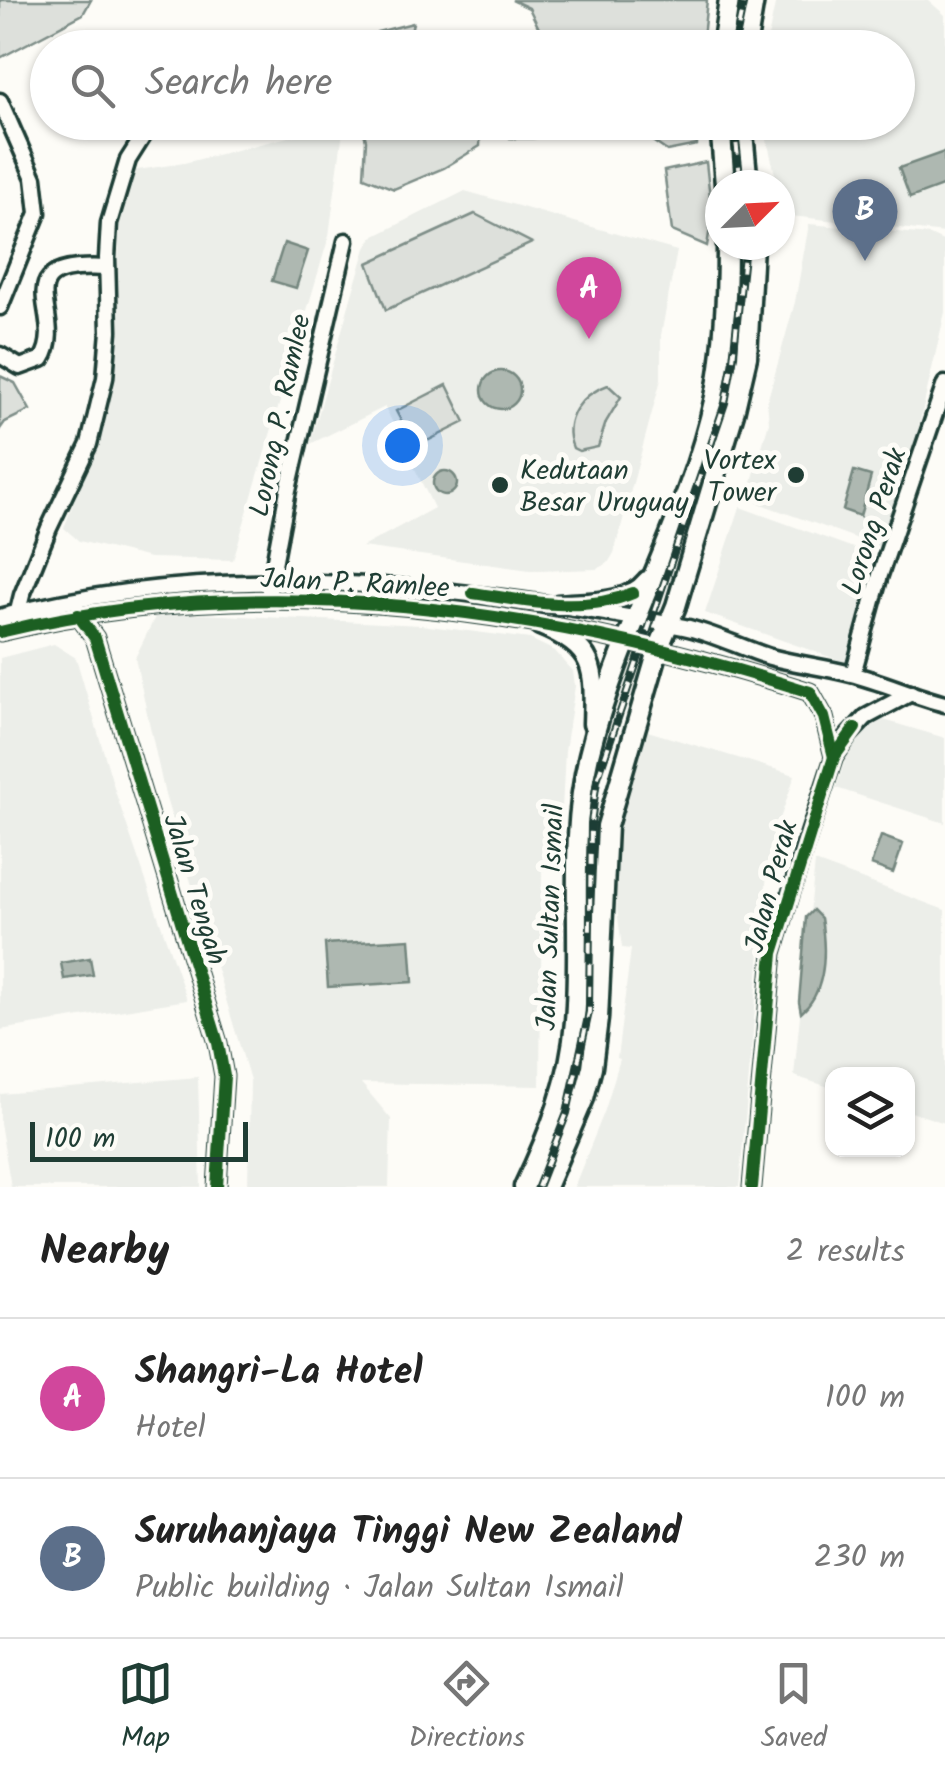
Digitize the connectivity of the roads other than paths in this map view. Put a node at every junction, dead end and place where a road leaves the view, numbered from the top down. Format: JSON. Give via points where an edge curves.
{"nodes":[{"id":1,"x":729,"y":0,"type":"edge"},
{"id":2,"x":754,"y":0,"type":"edge"},
{"id":3,"x":725,"y":30,"type":"edge"},
{"id":4,"x":749,"y":30,"type":"edge"},
{"id":5,"x":0,"y":101,"type":"edge"},
{"id":6,"x":139,"y":140,"type":"edge"},
{"id":7,"x":721,"y":140,"type":"edge"},
{"id":8,"x":744,"y":140,"type":"edge"},
{"id":9,"x":724,"y":170,"type":"edge"},
{"id":10,"x":747,"y":170,"type":"edge"},
{"id":11,"x":346,"y":240,"type":"dead end"},
{"id":12,"x":727,"y":260,"type":"edge"},
{"id":13,"x":752,"y":260,"type":"edge"},
{"id":14,"x":107,"y":268,"type":"junction"},
{"id":15,"x":0,"y":307,"type":"edge"},
{"id":16,"x":0,"y":354,"type":"edge"},
{"id":17,"x":945,"y":384,"type":"edge"},
{"id":18,"x":938,"y":422,"type":"edge"},
{"id":19,"x":656,"y":569,"type":"junction"},
{"id":20,"x":338,"y":584,"type":"junction"},
{"id":21,"x":270,"y":585,"type":"junction"},
{"id":22,"x":268,"y":602,"type":"junction"},
{"id":23,"x":339,"y":604,"type":"junction"},
{"id":24,"x":558,"y":606,"type":"junction"},
{"id":25,"x":78,"y":615,"type":"junction"},
{"id":26,"x":0,"y":617,"type":"edge"},
{"id":27,"x":635,"y":619,"type":"junction"},
{"id":28,"x":10,"y":624,"type":"edge"},
{"id":29,"x":540,"y":625,"type":"junction"},
{"id":30,"x":677,"y":627,"type":"junction"},
{"id":31,"x":627,"y":640,"type":"junction"},
{"id":32,"x":659,"y":647,"type":"junction"},
{"id":33,"x":852,"y":674,"type":"junction"},
{"id":34,"x":911,"y":693,"type":"junction"},
{"id":35,"x":945,"y":704,"type":"edge"},
{"id":36,"x":593,"y":739,"type":"junction"},
{"id":37,"x":834,"y":758,"type":"junction"},
{"id":38,"x":217,"y":1187,"type":"edge"},
{"id":39,"x":524,"y":1187,"type":"edge"},
{"id":40,"x":546,"y":1187,"type":"edge"},
{"id":41,"x":752,"y":1187,"type":"edge"}],
"edges":[{"from":1,"to":3,"type":"main road"},
{"from":2,"to":4,"type":"main road"},
{"from":5,"to":15,"type":"street","via":[[34,178],[38,212]]},
{"from":6,"to":14,"type":"street","via":[[121,177]]},
{"from":7,"to":9,"type":"main road"},
{"from":8,"to":10,"type":"main road"},
{"from":11,"to":21,"type":"street","name":"Lorong P. Ramlee"},
{"from":12,"to":19,"type":"main road","name":"Jalan Sultan Ismail","via":[[714,400]]},
{"from":13,"to":30,"type":"main road","via":[[744,370],[678,602]]},
{"from":14,"to":16,"type":"street","via":[[63,270],[46,284],[50,336],[42,358],[20,367]]},
{"from":14,"to":28,"type":"street","via":[[109,331],[99,408]]},
{"from":17,"to":18,"type":"street","name":"Lorong Perak"},
{"from":18,"to":33,"type":"street","name":"Lorong Perak","via":[[880,575]]},
{"from":19,"to":24,"type":"main road","via":[[640,590],[624,597]]},
{"from":19,"to":27,"type":"main road","name":"Jalan Sultan Ismail"},
{"from":20,"to":21,"type":"street","name":"Jalan P. Ramlee"},
{"from":20,"to":23,"type":"street"},
{"from":20,"to":24,"type":"street","name":"Jalan P. Ramlee"},
{"from":21,"to":22,"type":"street","name":"Lorong P. Ramlee"},
{"from":21,"to":28,"type":"street","name":"Jalan P. Ramlee","via":[[134,590]]},
{"from":22,"to":23,"type":"street","name":"Jalan P. Ramlee"},
{"from":22,"to":25,"type":"street","name":"Jalan P. Ramlee","via":[[186,602]]},
{"from":23,"to":29,"type":"street","name":"Jalan P. Ramlee"},
{"from":24,"to":27,"type":"street","name":"Jalan P. Ramlee"},
{"from":25,"to":28,"type":"street","name":"Jalan P. Ramlee"},
{"from":25,"to":38,"type":"street","name":"Jalan Tengah","via":[[95,638],[218,1043],[224,1076]]},
{"from":26,"to":28,"type":"street","name":"Jalan P. Ramlee"},
{"from":27,"to":30,"type":"street","name":"Jalan P. Ramlee"},
{"from":27,"to":31,"type":"main road","name":"Jalan Sultan Ismail"},
{"from":29,"to":31,"type":"street","name":"Jalan P. Ramlee"},
{"from":29,"to":36,"type":"main road","via":[[584,652],[594,684]]},
{"from":30,"to":32,"type":"main road","name":"Jalan Sultan Ismail"},
{"from":30,"to":33,"type":"street","name":"Jalan P. Ramlee"},
{"from":31,"to":32,"type":"street","name":"Jalan P. Ramlee"},
{"from":31,"to":36,"type":"main road","name":"Jalan Sultan Ismail"},
{"from":32,"to":37,"type":"street","name":"Jalan P. Ramlee","via":[[810,692]]},
{"from":32,"to":40,"type":"main road","name":"Jalan Sultan Ismail","via":[[608,826],[592,1067]]},
{"from":33,"to":34,"type":"street","name":"Jalan P. Ramlee"},
{"from":34,"to":35,"type":"street","name":"Jalan P. Ramlee"},
{"from":34,"to":37,"type":"street","name":"Jalan Perak","via":[[866,718]]},
{"from":36,"to":39,"type":"main road","name":"Jalan Sultan Ismail","via":[[576,856],[573,1036],[561,1098]]},
{"from":37,"to":41,"type":"street","name":"Jalan Perak","via":[[774,953]]}]}
